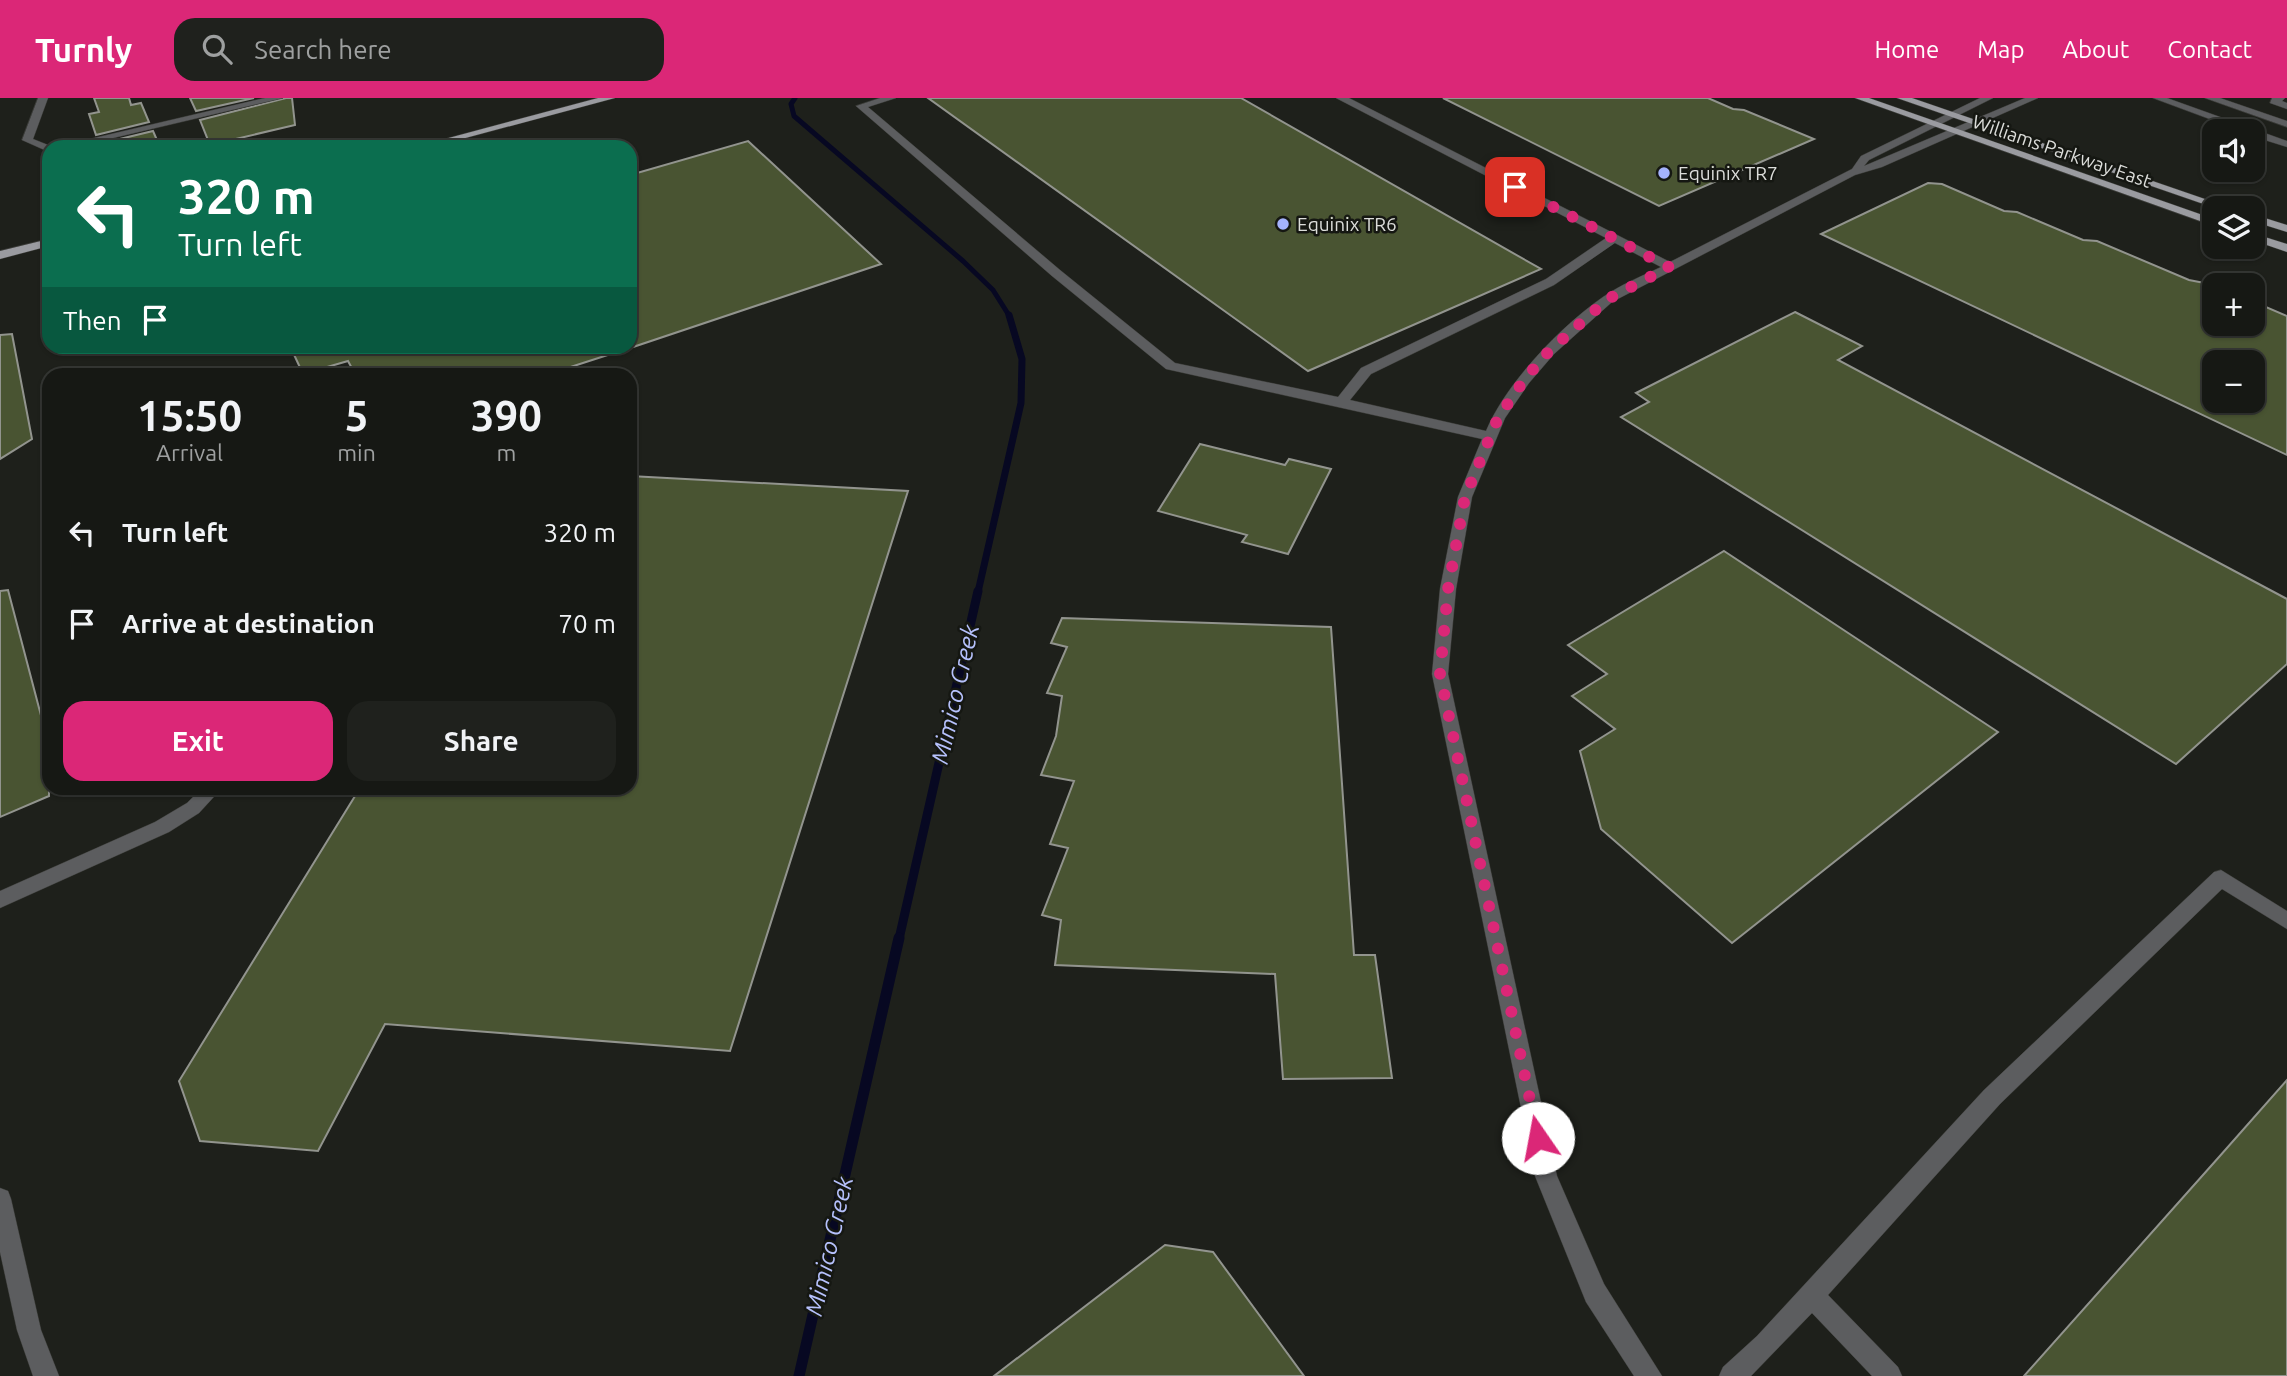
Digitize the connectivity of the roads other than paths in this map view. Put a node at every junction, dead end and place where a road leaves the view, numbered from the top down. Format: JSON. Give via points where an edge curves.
{"nodes":[{"id":1,"x":43,"y":98,"type":"edge"},
{"id":2,"x":278,"y":98,"type":"edge"},
{"id":3,"x":610,"y":98,"type":"edge"},
{"id":4,"x":891,"y":98,"type":"edge"},
{"id":5,"x":1341,"y":98,"type":"edge"},
{"id":6,"x":1860,"y":98,"type":"edge"},
{"id":7,"x":1902,"y":98,"type":"edge"},
{"id":8,"x":1988,"y":98,"type":"edge"},
{"id":9,"x":2033,"y":98,"type":"edge"},
{"id":10,"x":2158,"y":98,"type":"edge"},
{"id":11,"x":2210,"y":98,"type":"edge"},
{"id":12,"x":2280,"y":98,"type":"edge"},
{"id":13,"x":2287,"y":106,"type":"edge"},
{"id":14,"x":1952,"y":115,"type":"junction"},
{"id":15,"x":2218,"y":119,"type":"edge"},
{"id":16,"x":1976,"y":123,"type":"junction"},
{"id":17,"x":1933,"y":124,"type":"junction"},
{"id":18,"x":2287,"y":124,"type":"edge"},
{"id":19,"x":1953,"y":132,"type":"junction"},
{"id":20,"x":2265,"y":136,"type":"edge"},
{"id":21,"x":92,"y":140,"type":"edge"},
{"id":22,"x":446,"y":140,"type":"edge"},
{"id":23,"x":2287,"y":144,"type":"edge"},
{"id":24,"x":42,"y":146,"type":"edge"},
{"id":25,"x":1851,"y":173,"type":"junction"},
{"id":26,"x":2202,"y":200,"type":"edge"},
{"id":27,"x":2202,"y":219,"type":"edge"},
{"id":28,"x":2265,"y":221,"type":"edge"},
{"id":29,"x":2287,"y":229,"type":"edge"},
{"id":30,"x":1614,"y":238,"type":"junction"},
{"id":31,"x":2265,"y":240,"type":"edge"},
{"id":32,"x":42,"y":244,"type":"edge"},
{"id":33,"x":2287,"y":248,"type":"edge"},
{"id":34,"x":0,"y":255,"type":"edge"},
{"id":35,"x":1669,"y":267,"type":"junction"},
{"id":36,"x":1340,"y":402,"type":"junction"},
{"id":37,"x":1490,"y":436,"type":"junction"},
{"id":38,"x":206,"y":795,"type":"edge"},
{"id":39,"x":0,"y":900,"type":"edge"},
{"id":40,"x":2287,"y":920,"type":"edge"},
{"id":41,"x":0,"y":1199,"type":"edge"},
{"id":42,"x":1812,"y":1295,"type":"junction"},
{"id":43,"x":46,"y":1376,"type":"edge"},
{"id":44,"x":1649,"y":1376,"type":"edge"},
{"id":45,"x":1731,"y":1376,"type":"edge"},
{"id":46,"x":1889,"y":1376,"type":"edge"}],
"edges":[{"from":1,"to":24,"type":"street","via":[[27,140]]},
{"from":2,"to":21,"type":"street"},
{"from":3,"to":22,"type":"main road"},
{"from":4,"to":36,"type":"street","via":[[861,106],[1171,366]]},
{"from":5,"to":30,"type":"street"},
{"from":6,"to":17,"type":"main road","name":"Williams Parkway East"},
{"from":7,"to":14,"type":"main road","name":"Williams Parkway East"},
{"from":8,"to":14,"type":"street"},
{"from":9,"to":16,"type":"street"},
{"from":10,"to":15,"type":"street"},
{"from":11,"to":18,"type":"street"},
{"from":12,"to":13,"type":"street","via":[[2274,101]]},
{"from":14,"to":16,"type":"main road","name":"Williams Parkway East"},
{"from":14,"to":17,"type":"street"},
{"from":16,"to":19,"type":"street"},
{"from":16,"to":26,"type":"main road","name":"Williams Parkway East"},
{"from":17,"to":19,"type":"main road","name":"Williams Parkway East"},
{"from":17,"to":25,"type":"street","via":[[1865,158]]},
{"from":19,"to":25,"type":"street"},
{"from":19,"to":27,"type":"main road","name":"Williams Parkway East"},
{"from":20,"to":23,"type":"street"},
{"from":25,"to":35,"type":"street"},
{"from":28,"to":29,"type":"main road"},
{"from":30,"to":35,"type":"street"},
{"from":30,"to":36,"type":"street","via":[[1550,282],[1366,371]]},
{"from":31,"to":33,"type":"main road"},
{"from":32,"to":34,"type":"main road"},
{"from":35,"to":37,"type":"street","via":[[1608,299],[1549,351],[1524,380]]},
{"from":36,"to":37,"type":"street"},
{"from":37,"to":44,"type":"street","via":[[1465,497],[1448,589],[1440,674],[1546,1176],[1595,1293]]},
{"from":38,"to":39,"type":"street","via":[[162,827]]},
{"from":40,"to":42,"type":"street","via":[[2221,878],[1992,1097]]},
{"from":41,"to":43,"type":"street","via":[[29,1330]]},
{"from":42,"to":45,"type":"street"},
{"from":42,"to":46,"type":"street"}]}
